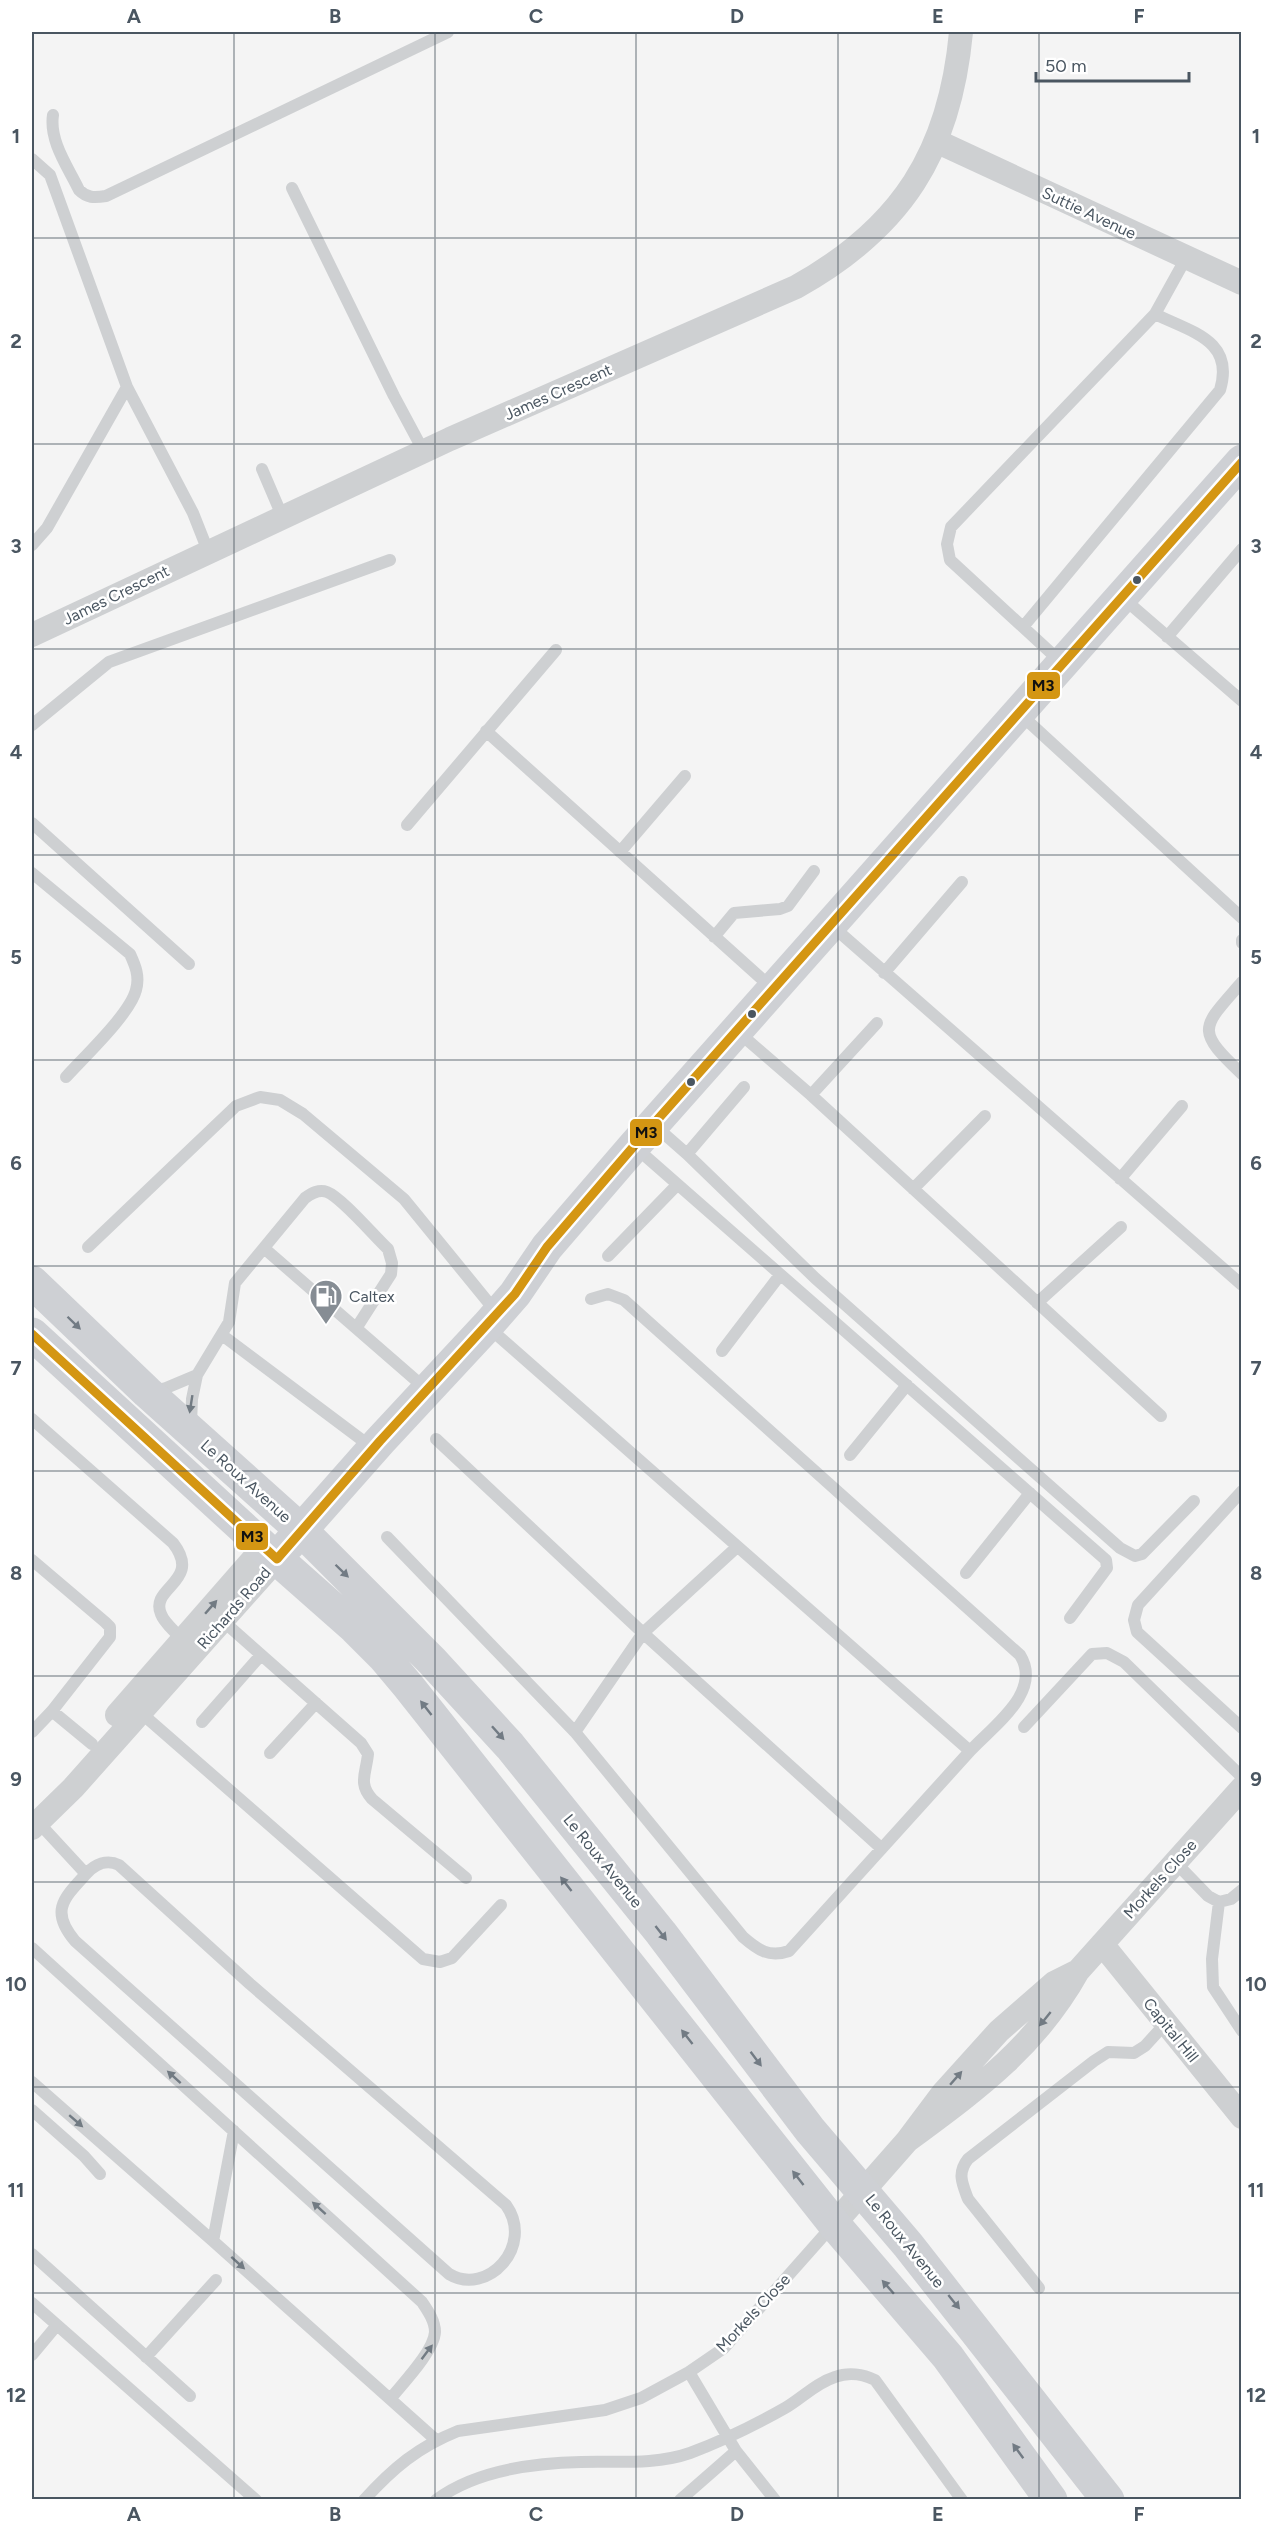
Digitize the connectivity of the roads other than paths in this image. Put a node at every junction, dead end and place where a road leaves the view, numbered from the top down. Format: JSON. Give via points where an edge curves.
{"nodes":[{"id":1,"x":448,"y":32,"type":"edge"},
{"id":2,"x":961,"y":32,"type":"edge"},
{"id":3,"x":53,"y":115,"type":"dead end"},
{"id":4,"x":936,"y":141,"type":"junction"},
{"id":5,"x":32,"y":159,"type":"edge"},
{"id":6,"x":292,"y":188,"type":"dead end"},
{"id":7,"x":1186,"y":258,"type":"junction"},
{"id":8,"x":1242,"y":284,"type":"edge"},
{"id":9,"x":1155,"y":314,"type":"junction"},
{"id":10,"x":127,"y":387,"type":"junction"},
{"id":11,"x":424,"y":452,"type":"junction"},
{"id":12,"x":1242,"y":462,"type":"edge"},
{"id":13,"x":262,"y":469,"type":"dead end"},
{"id":14,"x":283,"y":518,"type":"junction"},
{"id":15,"x":32,"y":545,"type":"edge"},
{"id":16,"x":1242,"y":549,"type":"edge"},
{"id":17,"x":208,"y":551,"type":"junction"},
{"id":18,"x":390,"y":560,"type":"dead end"},
{"id":19,"x":1122,"y":597,"type":"junction"},
{"id":20,"x":1023,"y":627,"type":"junction"},
{"id":21,"x":32,"y":635,"type":"edge"},
{"id":22,"x":1167,"y":637,"type":"junction"},
{"id":23,"x":556,"y":650,"type":"dead end"},
{"id":24,"x":1062,"y":663,"type":"junction"},
{"id":25,"x":1242,"y":701,"type":"edge"},
{"id":26,"x":1018,"y":712,"type":"junction"},
{"id":27,"x":32,"y":725,"type":"edge"},
{"id":28,"x":486,"y":731,"type":"junction"},
{"id":29,"x":685,"y":776,"type":"dead end"},
{"id":30,"x":32,"y":823,"type":"edge"},
{"id":31,"x":406,"y":825,"type":"dead end"},
{"id":32,"x":620,"y":852,"type":"junction"},
{"id":33,"x":814,"y":871,"type":"dead end"},
{"id":34,"x":32,"y":873,"type":"edge"},
{"id":35,"x":962,"y":882,"type":"dead end"},
{"id":36,"x":1242,"y":918,"type":"edge"},
{"id":37,"x":830,"y":924,"type":"junction"},
{"id":38,"x":714,"y":937,"type":"junction"},
{"id":39,"x":189,"y":964,"type":"dead end"},
{"id":40,"x":884,"y":973,"type":"junction"},
{"id":41,"x":1242,"y":982,"type":"edge"},
{"id":42,"x":773,"y":989,"type":"junction"},
{"id":43,"x":876,"y":1023,"type":"dead end"},
{"id":44,"x":736,"y":1030,"type":"junction"},
{"id":45,"x":1242,"y":1074,"type":"edge"},
{"id":46,"x":66,"y":1077,"type":"dead end"},
{"id":47,"x":744,"y":1087,"type":"dead end"},
{"id":48,"x":811,"y":1095,"type":"junction"},
{"id":49,"x":1182,"y":1107,"type":"dead end"},
{"id":50,"x":985,"y":1116,"type":"dead end"},
{"id":51,"x":644,"y":1135,"type":"junction"},
{"id":52,"x":687,"y":1154,"type":"junction"},
{"id":53,"x":1120,"y":1179,"type":"junction"},
{"id":54,"x":677,"y":1185,"type":"junction"},
{"id":55,"x":913,"y":1189,"type":"junction"},
{"id":56,"x":1121,"y":1227,"type":"dead end"},
{"id":57,"x":88,"y":1247,"type":"dead end"},
{"id":58,"x":265,"y":1249,"type":"junction"},
{"id":59,"x":608,"y":1256,"type":"dead end"},
{"id":60,"x":780,"y":1275,"type":"junction"},
{"id":61,"x":32,"y":1282,"type":"edge"},
{"id":62,"x":1242,"y":1285,"type":"edge"},
{"id":63,"x":591,"y":1299,"type":"dead end"},
{"id":64,"x":1037,"y":1303,"type":"junction"},
{"id":65,"x":487,"y":1314,"type":"junction"},
{"id":66,"x":357,"y":1327,"type":"junction"},
{"id":67,"x":32,"y":1334,"type":"edge"},
{"id":68,"x":222,"y":1335,"type":"junction"},
{"id":69,"x":722,"y":1351,"type":"dead end"},
{"id":70,"x":197,"y":1375,"type":"junction"},
{"id":71,"x":422,"y":1385,"type":"junction"},
{"id":72,"x":907,"y":1385,"type":"junction"},
{"id":73,"x":147,"y":1392,"type":"junction"},
{"id":74,"x":1161,"y":1416,"type":"dead end"},
{"id":75,"x":32,"y":1419,"type":"edge"},
{"id":76,"x":192,"y":1432,"type":"junction"},
{"id":77,"x":436,"y":1439,"type":"dead end"},
{"id":78,"x":362,"y":1440,"type":"junction"},
{"id":79,"x":850,"y":1455,"type":"dead end"},
{"id":80,"x":1242,"y":1491,"type":"edge"},
{"id":81,"x":1030,"y":1492,"type":"junction"},
{"id":82,"x":1194,"y":1501,"type":"dead end"},
{"id":83,"x":294,"y":1524,"type":"junction"},
{"id":84,"x":387,"y":1537,"type":"dead end"},
{"id":85,"x":737,"y":1547,"type":"junction"},
{"id":86,"x":270,"y":1553,"type":"junction"},
{"id":87,"x":32,"y":1560,"type":"edge"},
{"id":88,"x":966,"y":1573,"type":"dead end"},
{"id":89,"x":1070,"y":1618,"type":"dead end"},
{"id":90,"x":223,"y":1621,"type":"junction"},
{"id":91,"x":643,"y":1633,"type":"junction"},
{"id":92,"x":182,"y":1640,"type":"junction"},
{"id":93,"x":261,"y":1655,"type":"junction"},
{"id":94,"x":316,"y":1703,"type":"junction"},
{"id":95,"x":52,"y":1711,"type":"junction"},
{"id":96,"x":140,"y":1712,"type":"junction"},
{"id":97,"x":1239,"y":1720,"type":"edge"},
{"id":98,"x":202,"y":1722,"type":"dead end"},
{"id":99,"x":1024,"y":1727,"type":"dead end"},
{"id":100,"x":32,"y":1732,"type":"edge"},
{"id":101,"x":575,"y":1732,"type":"junction"},
{"id":102,"x":92,"y":1744,"type":"junction"},
{"id":103,"x":970,"y":1751,"type":"junction"},
{"id":104,"x":270,"y":1753,"type":"dead end"},
{"id":105,"x":1242,"y":1777,"type":"edge"},
{"id":106,"x":1242,"y":1788,"type":"edge"},
{"id":107,"x":34,"y":1826,"type":"edge"},
{"id":108,"x":880,"y":1848,"type":"junction"},
{"id":109,"x":1175,"y":1862,"type":"junction"},
{"id":110,"x":86,"y":1874,"type":"junction"},
{"id":111,"x":466,"y":1878,"type":"dead end"},
{"id":112,"x":1242,"y":1890,"type":"edge"},
{"id":113,"x":1219,"y":1902,"type":"junction"},
{"id":114,"x":501,"y":1905,"type":"dead end"},
{"id":115,"x":1102,"y":1944,"type":"junction"},
{"id":116,"x":32,"y":1948,"type":"edge"},
{"id":117,"x":1166,"y":2024,"type":"junction"},
{"id":118,"x":1242,"y":2031,"type":"edge"},
{"id":119,"x":32,"y":2082,"type":"edge"},
{"id":120,"x":32,"y":2110,"type":"edge"},
{"id":121,"x":1242,"y":2117,"type":"edge"},
{"id":122,"x":234,"y":2131,"type":"junction"},
{"id":123,"x":100,"y":2174,"type":"dead end"},
{"id":124,"x":864,"y":2191,"type":"junction"},
{"id":125,"x":834,"y":2224,"type":"junction"},
{"id":126,"x":213,"y":2241,"type":"junction"},
{"id":127,"x":32,"y":2254,"type":"edge"},
{"id":128,"x":216,"y":2280,"type":"dead end"},
{"id":129,"x":1039,"y":2288,"type":"dead end"},
{"id":130,"x":32,"y":2303,"type":"edge"},
{"id":131,"x":57,"y":2325,"type":"junction"},
{"id":132,"x":32,"y":2355,"type":"edge"},
{"id":133,"x":146,"y":2357,"type":"junction"},
{"id":134,"x":689,"y":2372,"type":"junction"},
{"id":135,"x":190,"y":2396,"type":"dead end"},
{"id":136,"x":391,"y":2398,"type":"junction"},
{"id":137,"x":728,"y":2436,"type":"junction"},
{"id":138,"x":436,"y":2440,"type":"junction"},
{"id":139,"x":736,"y":2451,"type":"junction"},
{"id":140,"x":444,"y":2497,"type":"edge"},
{"id":141,"x":256,"y":2499,"type":"edge"},
{"id":142,"x":364,"y":2499,"type":"edge"},
{"id":143,"x":680,"y":2499,"type":"edge"},
{"id":144,"x":776,"y":2499,"type":"edge"},
{"id":145,"x":962,"y":2499,"type":"edge"},
{"id":146,"x":1051,"y":2499,"type":"edge"},
{"id":147,"x":1108,"y":2499,"type":"edge"}],
"edges":[{"from":1,"to":3,"type":"lane","via":[[106,196],[93,198],[79,189],[57,146]]},
{"from":2,"to":4,"type":"street","name":"James Crescent","via":[[951,90]]},
{"from":4,"to":7,"type":"street","name":"Suttie Avenue"},
{"from":4,"to":11,"type":"street","name":"James Crescent","via":[[913,185],[893,210],[817,275]]},
{"from":5,"to":10,"type":"lane","via":[[50,175]]},
{"from":6,"to":11,"type":"lane"},
{"from":7,"to":8,"type":"street","name":"Suttie Avenue"},
{"from":7,"to":9,"type":"lane"},
{"from":9,"to":20,"type":"lane","via":[[1212,342],[1221,355],[1224,375],[1220,390]]},
{"from":9,"to":20,"type":"lane","via":[[951,527],[947,544],[950,560]]},
{"from":10,"to":15,"type":"lane","via":[[47,528]]},
{"from":10,"to":17,"type":"lane","via":[[193,513]]},
{"from":11,"to":14,"type":"street","name":"James Crescent"},
{"from":12,"to":19,"type":"main road","name":"Richards Road"},
{"from":13,"to":14,"type":"lane"},
{"from":14,"to":17,"type":"street","name":"James Crescent"},
{"from":16,"to":22,"type":"lane"},
{"from":17,"to":21,"type":"street","name":"James Crescent"},
{"from":18,"to":27,"type":"lane","via":[[109,662]]},
{"from":19,"to":22,"type":"lane"},
{"from":19,"to":24,"type":"main road","name":"Richards Road"},
{"from":20,"to":24,"type":"lane"},
{"from":22,"to":25,"type":"lane"},
{"from":23,"to":28,"type":"lane"},
{"from":24,"to":26,"type":"main road","name":"Richards Road"},
{"from":26,"to":36,"type":"lane"},
{"from":26,"to":37,"type":"main road","name":"Richards Road"},
{"from":28,"to":31,"type":"lane"},
{"from":28,"to":32,"type":"lane"},
{"from":29,"to":32,"type":"lane"},
{"from":30,"to":39,"type":"lane"},
{"from":32,"to":38,"type":"lane"},
{"from":33,"to":38,"type":"lane","via":[[788,906],[734,913]]},
{"from":34,"to":46,"type":"lane","via":[[130,954],[137,971],[136,989],[127,1008]]},
{"from":35,"to":40,"type":"lane"},
{"from":37,"to":40,"type":"lane"},
{"from":37,"to":42,"type":"main road","name":"Richards Road"},
{"from":38,"to":42,"type":"lane"},
{"from":40,"to":53,"type":"lane"},
{"from":41,"to":45,"type":"lane","via":[[1209,1023],[1215,1048]]},
{"from":42,"to":44,"type":"main road","name":"Richards Road"},
{"from":43,"to":48,"type":"lane"},
{"from":44,"to":48,"type":"lane"},
{"from":44,"to":51,"type":"main road","name":"Richards Road"},
{"from":47,"to":52,"type":"lane"},
{"from":48,"to":55,"type":"lane"},
{"from":49,"to":53,"type":"lane"},
{"from":50,"to":55,"type":"lane"},
{"from":51,"to":52,"type":"lane"},
{"from":51,"to":54,"type":"lane"},
{"from":51,"to":65,"type":"main road","name":"Richards Road","via":[[547,1247],[522,1266]]},
{"from":52,"to":82,"type":"lane","via":[[814,1278],[1120,1548],[1135,1556],[1142,1554]]},
{"from":53,"to":62,"type":"lane"},
{"from":54,"to":59,"type":"lane"},
{"from":54,"to":60,"type":"lane"},
{"from":55,"to":64,"type":"lane"},
{"from":56,"to":64,"type":"lane"},
{"from":57,"to":65,"type":"lane","via":[[236,1106],[260,1097],[280,1100],[303,1114],[404,1199]]},
{"from":58,"to":66,"type":"lane"},
{"from":58,"to":66,"type":"lane","via":[[313,1192],[323,1191],[335,1197],[388,1249],[392,1263],[391,1274]]},
{"from":58,"to":68,"type":"lane","via":[[235,1283],[229,1322]]},
{"from":60,"to":69,"type":"lane"},
{"from":60,"to":72,"type":"lane"},
{"from":61,"to":73,"type":"main road","name":"Le Roux Avenue","one_way":true},
{"from":63,"to":103,"type":"lane","via":[[608,1294],[624,1300],[1020,1655],[1027,1672],[1022,1697]]},
{"from":64,"to":74,"type":"lane"},
{"from":65,"to":71,"type":"main road","name":"Richards Road"},
{"from":65,"to":85,"type":"lane"},
{"from":66,"to":71,"type":"lane"},
{"from":67,"to":86,"type":"main road"},
{"from":68,"to":70,"type":"lane"},
{"from":68,"to":78,"type":"lane"},
{"from":70,"to":73,"type":"lane"},
{"from":70,"to":76,"type":"lane","one_way":true,"via":[[190,1414]]},
{"from":71,"to":78,"type":"main road","name":"Richards Road"},
{"from":71,"to":83,"type":"main road","name":"Richards Road"},
{"from":72,"to":79,"type":"lane"},
{"from":72,"to":81,"type":"lane"},
{"from":73,"to":76,"type":"main road","name":"Le Roux Avenue"},
{"from":75,"to":92,"type":"lane","via":[[179,1550],[182,1575],[161,1599],[159,1608],[161,1616]]},
{"from":76,"to":83,"type":"main road","name":"Le Roux Avenue"},
{"from":77,"to":91,"type":"lane"},
{"from":78,"to":83,"type":"main road","name":"Richards Road"},
{"from":80,"to":97,"type":"lane","via":[[1138,1605],[1134,1620],[1137,1632]]},
{"from":81,"to":88,"type":"lane"},
{"from":81,"to":89,"type":"lane","via":[[1106,1560],[1107,1568]]},
{"from":83,"to":86,"type":"main road","name":"Richards Road"},
{"from":83,"to":124,"type":"main road","name":"Le Roux Avenue","one_way":true,"via":[[432,1661],[510,1746],[661,1933],[810,2130]]},
{"from":84,"to":101,"type":"lane"},
{"from":85,"to":91,"type":"lane"},
{"from":85,"to":103,"type":"lane"},
{"from":86,"to":90,"type":"street","name":"Richards Road"},
{"from":92,"to":86,"type":"street","name":"Richards Road","one_way":true},
{"from":125,"to":86,"type":"main road","one_way":true,"via":[[383,1656]]},
{"from":87,"to":95,"type":"lane","via":[[110,1628],[110,1637]]},
{"from":90,"to":93,"type":"lane"},
{"from":90,"to":96,"type":"street","name":"Richards Road"},
{"from":91,"to":101,"type":"lane"},
{"from":91,"to":108,"type":"lane"},
{"from":92,"to":102,"type":"street","name":"Richards Road"},
{"from":93,"to":94,"type":"lane"},
{"from":93,"to":98,"type":"lane"},
{"from":94,"to":104,"type":"lane"},
{"from":94,"to":111,"type":"lane","via":[[368,1754],[364,1790]]},
{"from":95,"to":100,"type":"lane"},
{"from":95,"to":102,"type":"lane"},
{"from":96,"to":107,"type":"street","name":"Richards Road"},
{"from":96,"to":114,"type":"lane","via":[[423,1959],[440,1962],[452,1958]]},
{"from":99,"to":105,"type":"lane","via":[[1092,1654],[1107,1653],[1124,1662]]},
{"from":101,"to":108,"type":"lane","via":[[743,1937],[761,1952],[774,1955],[789,1951]]},
{"from":102,"to":107,"type":"street","name":"Richards Road"},
{"from":103,"to":108,"type":"lane"},
{"from":106,"to":109,"type":"street","name":"Morkels Close"},
{"from":107,"to":110,"type":"lane"},
{"from":109,"to":113,"type":"lane"},
{"from":109,"to":115,"type":"street","name":"Morkels Close"},
{"from":110,"to":110,"type":"lane","via":[[103,1863],[119,1865],[506,2205],[516,2231],[514,2244],[502,2264],[471,2280],[449,2274],[75,1941],[64,1928],[61,1907]]},
{"from":112,"to":113,"type":"lane"},
{"from":113,"to":118,"type":"lane","via":[[1213,1987]]},
{"from":115,"to":117,"type":"street","name":"Capital Hill"},
{"from":115,"to":124,"type":"street","name":"Morkels Close","via":[[1078,1971],[1054,1983],[999,2031]]},
{"from":122,"to":116,"type":"lane","one_way":true},
{"from":117,"to":121,"type":"street","name":"Capital Hill"},
{"from":117,"to":129,"type":"lane","via":[[1134,2053],[1108,2052],[1094,2061],[961,2168],[961,2182],[968,2199]]},
{"from":119,"to":126,"type":"lane","one_way":true},
{"from":120,"to":123,"type":"lane"},
{"from":122,"to":126,"type":"lane"},
{"from":136,"to":122,"type":"lane","one_way":true,"via":[[433,2344],[431,2316],[422,2302]]},
{"from":124,"to":125,"type":"street","name":"Morkels Close"},
{"from":124,"to":147,"type":"main road","name":"Le Roux Avenue","one_way":true},
{"from":125,"to":134,"type":"lane","name":"Morkels Close","via":[[724,2348]]},
{"from":146,"to":125,"type":"main road","one_way":true,"via":[[948,2357]]},
{"from":126,"to":136,"type":"lane","one_way":true},
{"from":127,"to":133,"type":"lane"},
{"from":128,"to":133,"type":"lane"},
{"from":130,"to":131,"type":"lane"},
{"from":131,"to":132,"type":"lane"},
{"from":131,"to":141,"type":"lane"},
{"from":133,"to":135,"type":"lane"},
{"from":134,"to":137,"type":"lane"},
{"from":134,"to":138,"type":"lane","name":"Morkels Close","via":[[641,2398],[605,2410],[486,2426]]},
{"from":136,"to":138,"type":"lane"},
{"from":137,"to":139,"type":"lane"},
{"from":137,"to":140,"type":"lane","via":[[673,2458],[519,2468],[488,2475]]},
{"from":137,"to":145,"type":"lane","via":[[787,2406],[820,2383],[848,2374],[869,2377]]},
{"from":138,"to":142,"type":"lane","name":"Morkels Close","via":[[403,2460]]},
{"from":139,"to":143,"type":"lane"},
{"from":139,"to":144,"type":"lane"}]}
